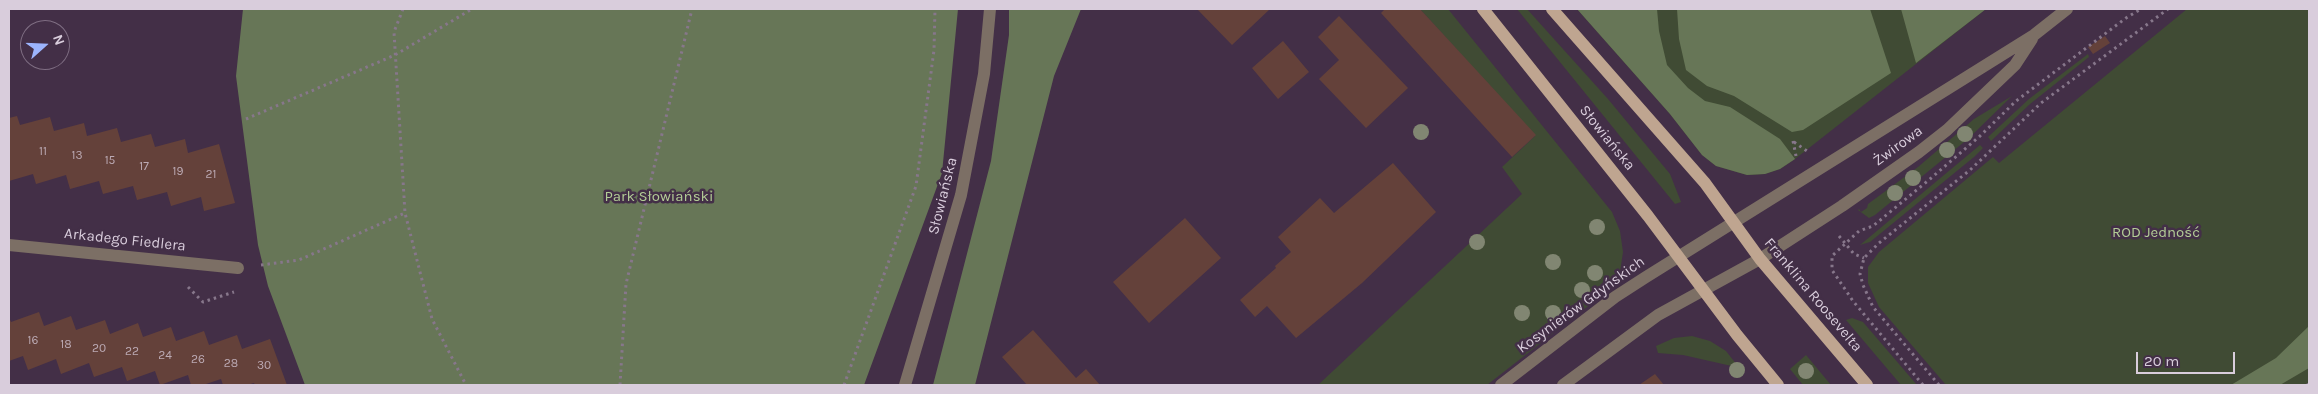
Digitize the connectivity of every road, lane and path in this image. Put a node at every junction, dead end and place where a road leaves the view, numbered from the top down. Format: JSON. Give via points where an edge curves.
{"nodes":[{"id":1,"x":403,"y":9,"type":"edge"},
{"id":2,"x":472,"y":9,"type":"edge"},
{"id":3,"x":692,"y":9,"type":"edge"},
{"id":4,"x":934,"y":9,"type":"edge"},
{"id":5,"x":990,"y":9,"type":"edge"},
{"id":6,"x":1483,"y":9,"type":"edge"},
{"id":7,"x":1552,"y":9,"type":"edge"},
{"id":8,"x":2068,"y":9,"type":"edge"},
{"id":9,"x":2141,"y":9,"type":"edge"},
{"id":10,"x":2168,"y":9,"type":"edge"},
{"id":11,"x":2034,"y":35,"type":"junction"},
{"id":12,"x":395,"y":55,"type":"junction"},
{"id":13,"x":246,"y":119,"type":"dead end"},
{"id":14,"x":405,"y":213,"type":"junction"},
{"id":15,"x":1734,"y":223,"type":"junction"},
{"id":16,"x":9,"y":245,"type":"edge"},
{"id":17,"x":1679,"y":257,"type":"junction"},
{"id":18,"x":1760,"y":259,"type":"junction"},
{"id":19,"x":238,"y":268,"type":"joint"},
{"id":20,"x":1702,"y":289,"type":"junction"},
{"id":21,"x":466,"y":385,"type":"edge"},
{"id":22,"x":620,"y":385,"type":"edge"},
{"id":23,"x":844,"y":385,"type":"edge"},
{"id":24,"x":905,"y":385,"type":"edge"},
{"id":25,"x":1501,"y":385,"type":"edge"},
{"id":26,"x":1563,"y":385,"type":"edge"},
{"id":27,"x":1778,"y":385,"type":"edge"},
{"id":28,"x":1868,"y":385,"type":"edge"},
{"id":29,"x":1923,"y":385,"type":"edge"},
{"id":30,"x":1939,"y":385,"type":"edge"}],
"edges":[{"from":1,"to":12,"type":"path","via":[[394,32]]},
{"from":2,"to":12,"type":"path"},
{"from":3,"to":22,"type":"path","via":[[626,284]]},
{"from":4,"to":23,"type":"path","via":[[934,50],[916,186]]},
{"from":5,"to":24,"type":"street","name":"Słowiańska","via":[[984,74],[963,186]]},
{"from":6,"to":17,"type":"main road","name":"Słowiańska"},
{"from":7,"to":15,"type":"main road","via":[[1699,176]]},
{"from":8,"to":11,"type":"street","name":"Żwirowa"},
{"from":9,"to":29,"type":"path","via":[[2016,101],[1937,173],[1873,226],[1859,231],[1832,256],[1832,270],[1853,301]]},
{"from":10,"to":30,"type":"path","via":[[2040,103],[1970,170],[1864,258],[1860,274],[1873,307]]},
{"from":11,"to":15,"type":"street","name":"Żwirowa"},
{"from":11,"to":18,"type":"street","name":"Żwirowa","via":[[2015,65],[1946,130],[1842,206]]},
{"from":12,"to":13,"type":"path"},
{"from":12,"to":14,"type":"path"},
{"from":14,"to":19,"type":"path","via":[[299,260]]},
{"from":14,"to":21,"type":"path","via":[[432,319]]},
{"from":15,"to":17,"type":"street","name":"Kosynierów Gdyńskich"},
{"from":15,"to":18,"type":"main road","name":"Franklina Roosevelta"},
{"from":16,"to":19,"type":"street","name":"Arkadego Fiedlera"},
{"from":17,"to":20,"type":"main road","name":"Słowiańska"},
{"from":17,"to":25,"type":"street","name":"Kosynierów Gdyńskich","via":[[1615,298]]},
{"from":18,"to":20,"type":"street"},
{"from":18,"to":28,"type":"main road","name":"Franklina Roosevelta"},
{"from":20,"to":26,"type":"street","via":[[1658,316]]},
{"from":20,"to":27,"type":"main road"}]}
